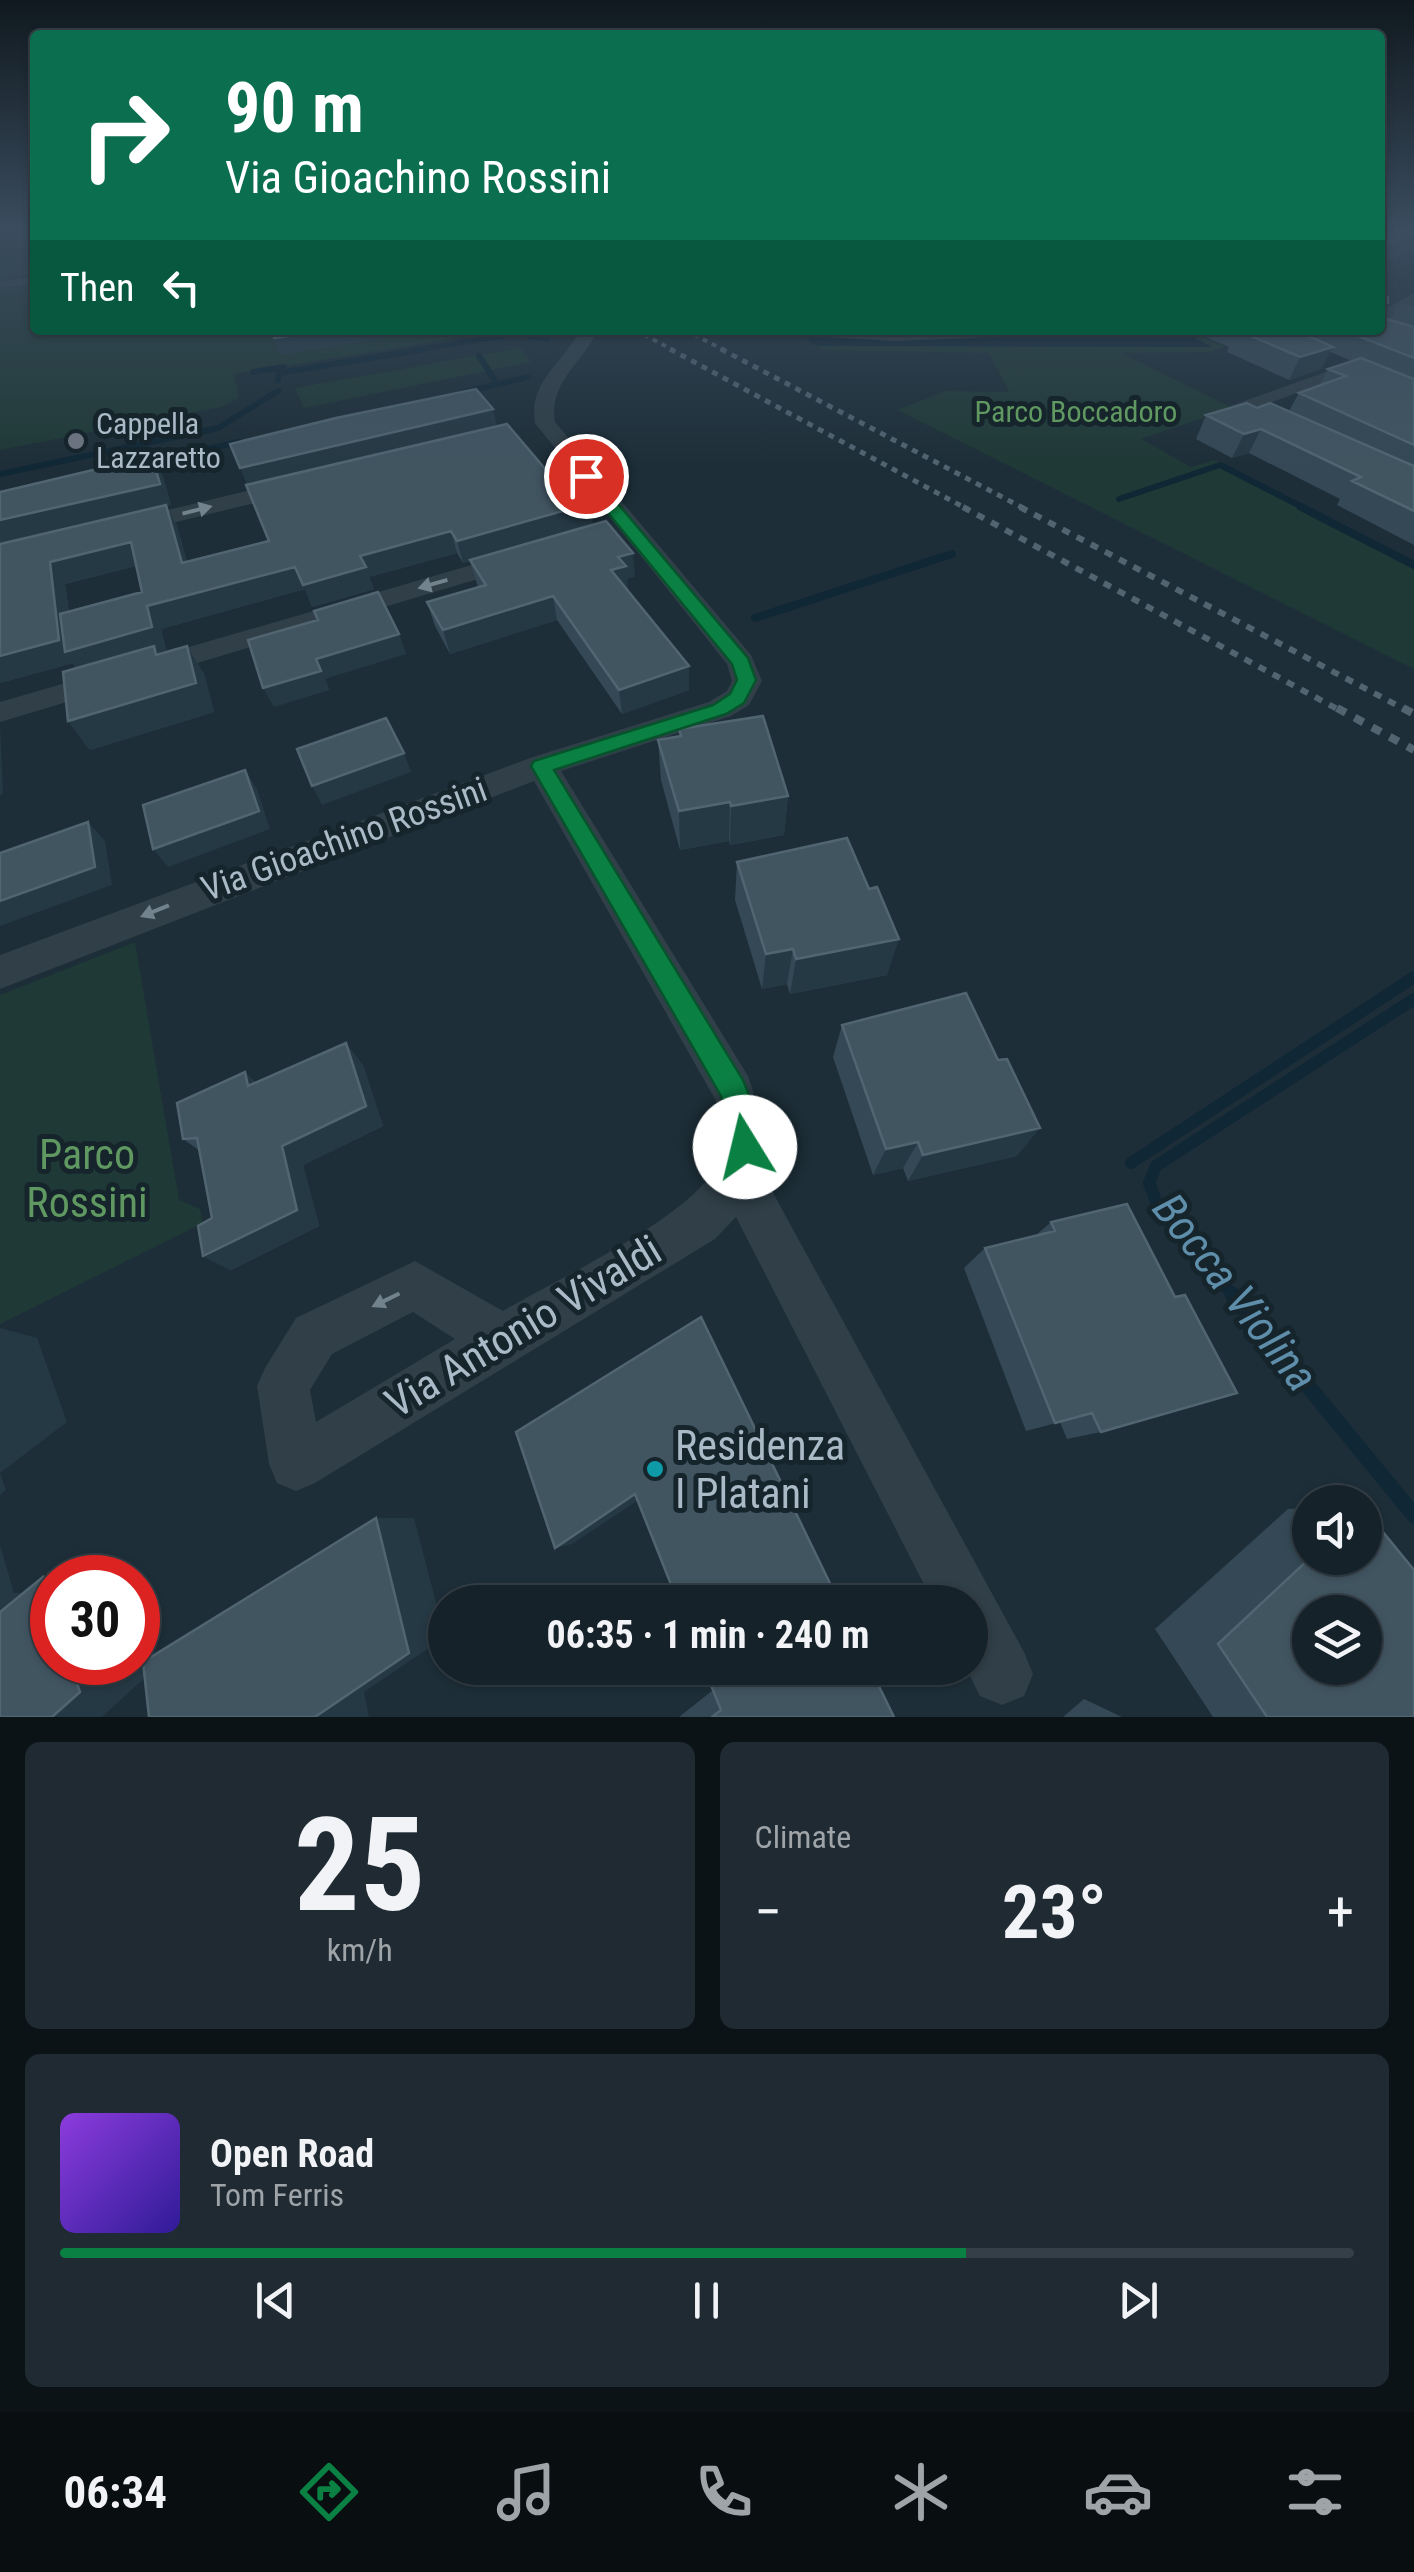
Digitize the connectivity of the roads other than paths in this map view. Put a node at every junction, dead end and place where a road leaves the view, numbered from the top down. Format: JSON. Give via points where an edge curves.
{"nodes":[{"id":1,"x":1407,"y":307,"type":"edge"},
{"id":2,"x":1388,"y":329,"type":"edge"},
{"id":3,"x":585,"y":335,"type":"edge"},
{"id":4,"x":1318,"y":357,"type":"edge"},
{"id":5,"x":1292,"y":432,"type":"edge"},
{"id":6,"x":322,"y":480,"type":"edge"},
{"id":7,"x":94,"y":535,"type":"edge"},
{"id":8,"x":551,"y":549,"type":"edge"},
{"id":9,"x":0,"y":712,"type":"edge"},
{"id":10,"x":541,"y":766,"type":"junction"},
{"id":11,"x":0,"y":972,"type":"edge"},
{"id":12,"x":738,"y":1174,"type":"junction"},
{"id":13,"x":500,"y":1338,"type":"junction"},
{"id":14,"x":955,"y":1585,"type":"edge"},
{"id":15,"x":988,"y":1648,"type":"edge"},
{"id":16,"x":1002,"y":1674,"type":"dead end"}],
"edges":[{"from":1,"to":2,"type":"street"},
{"from":3,"to":10,"type":"street","name":"Via Gioachino Rossini","via":[[545,389],[538,428],[746,674],[744,690],[720,710]]},
{"from":4,"to":5,"type":"street","via":[[1358,374],[1240,406]]},
{"from":7,"to":6,"type":"street","one_way":true},
{"from":8,"to":9,"type":"street","one_way":true},
{"from":10,"to":11,"type":"street","name":"Via Gioachino Rossini","one_way":true},
{"from":10,"to":12,"type":"street","via":[[733,1090],[745,1130]]},
{"from":12,"to":13,"type":"street","name":"Via Antonio Vivaldi","via":[[698,1222]]},
{"from":12,"to":14,"type":"street"},
{"from":13,"to":13,"type":"street","name":"Via Antonio Vivaldi","one_way":true,"via":[[415,1286],[314,1336],[283,1386],[296,1464]]},
{"from":15,"to":16,"type":"street"}]}
